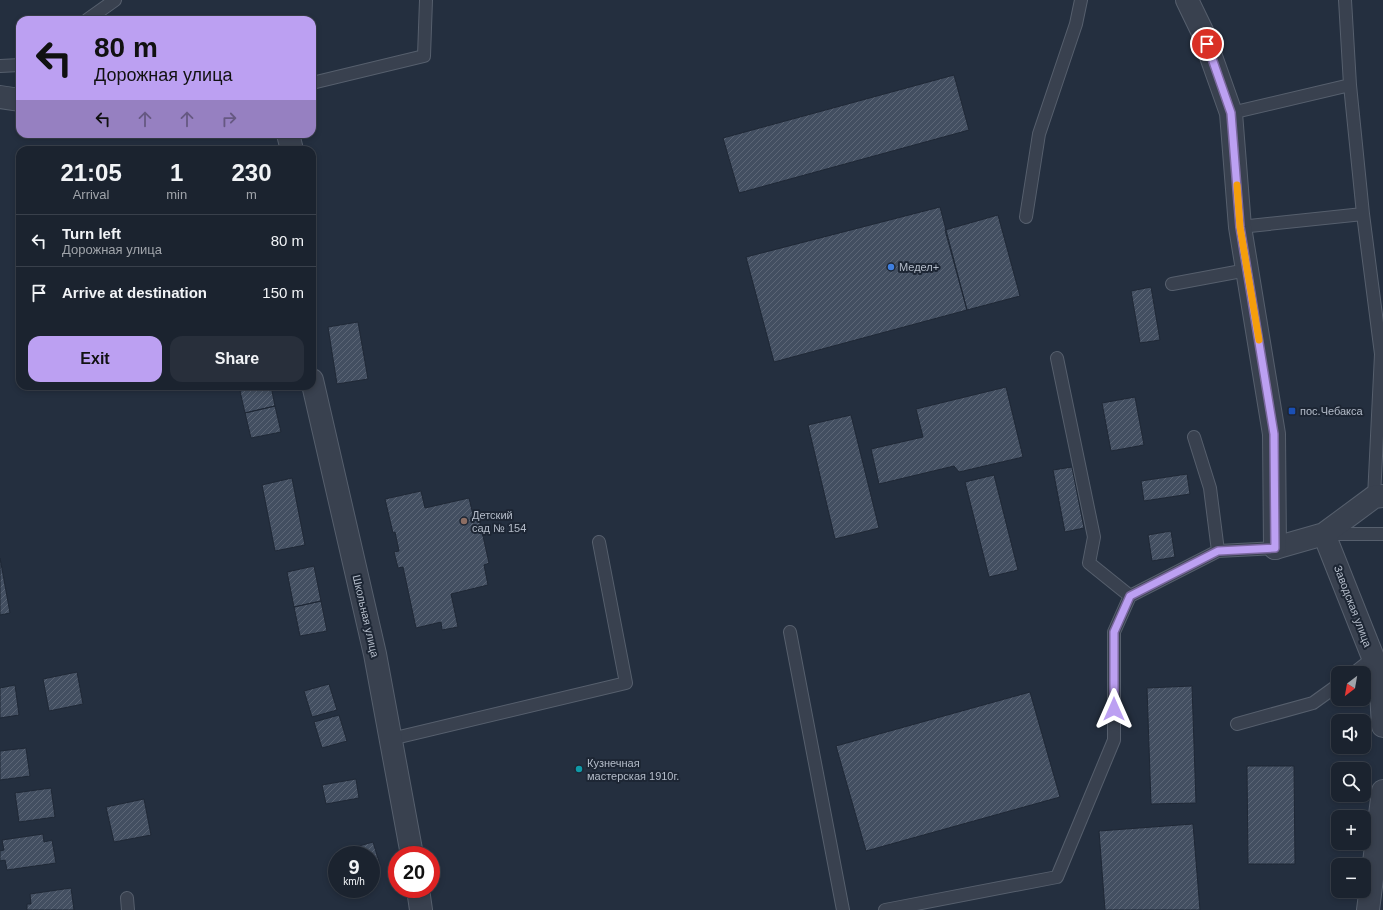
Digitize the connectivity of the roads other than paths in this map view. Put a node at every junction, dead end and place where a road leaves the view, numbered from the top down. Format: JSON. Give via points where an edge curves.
{"nodes":[{"id":1,"x":116,"y":0,"type":"edge"},
{"id":2,"x":426,"y":0,"type":"edge"},
{"id":3,"x":1081,"y":0,"type":"edge"},
{"id":4,"x":1187,"y":0,"type":"edge"},
{"id":5,"x":1345,"y":0,"type":"edge"},
{"id":6,"x":93,"y":16,"type":"edge"},
{"id":7,"x":16,"y":65,"type":"edge"},
{"id":8,"x":0,"y":66,"type":"edge"},
{"id":9,"x":316,"y":82,"type":"edge"},
{"id":10,"x":1350,"y":85,"type":"junction"},
{"id":11,"x":0,"y":97,"type":"edge"},
{"id":12,"x":16,"y":99,"type":"edge"},
{"id":13,"x":1231,"y":113,"type":"junction"},
{"id":14,"x":1363,"y":214,"type":"junction"},
{"id":15,"x":1026,"y":217,"type":"dead end"},
{"id":16,"x":1240,"y":227,"type":"junction"},
{"id":17,"x":1247,"y":270,"type":"junction"},
{"id":18,"x":1172,"y":284,"type":"dead end"},
{"id":19,"x":1057,"y":358,"type":"dead end"},
{"id":20,"x":314,"y":390,"type":"edge"},
{"id":21,"x":1194,"y":437,"type":"dead end"},
{"id":22,"x":1379,"y":497,"type":"edge"},
{"id":23,"x":1324,"y":534,"type":"junction"},
{"id":24,"x":1383,"y":534,"type":"edge"},
{"id":25,"x":599,"y":542,"type":"dead end"},
{"id":26,"x":1275,"y":548,"type":"junction"},
{"id":27,"x":1218,"y":551,"type":"junction"},
{"id":28,"x":1130,"y":596,"type":"junction"},
{"id":29,"x":790,"y":632,"type":"dead end"},
{"id":30,"x":1378,"y":658,"type":"edge"},
{"id":31,"x":1365,"y":666,"type":"edge"},
{"id":32,"x":1331,"y":690,"type":"edge"},
{"id":33,"x":1237,"y":724,"type":"dead end"},
{"id":34,"x":1383,"y":726,"type":"edge"},
{"id":35,"x":391,"y":739,"type":"junction"},
{"id":36,"x":1383,"y":791,"type":"edge"},
{"id":37,"x":410,"y":846,"type":"edge"},
{"id":38,"x":126,"y":898,"type":"dead end"},
{"id":39,"x":419,"y":898,"type":"edge"},
{"id":40,"x":128,"y":910,"type":"edge"},
{"id":41,"x":421,"y":910,"type":"edge"},
{"id":42,"x":843,"y":910,"type":"edge"},
{"id":43,"x":885,"y":910,"type":"edge"},
{"id":44,"x":1368,"y":910,"type":"edge"}],
"edges":[{"from":1,"to":6,"type":"lane"},
{"from":2,"to":9,"type":"lane","via":[[424,56]]},
{"from":3,"to":15,"type":"lane","via":[[1076,24],[1039,134]]},
{"from":4,"to":13,"type":"street","via":[[1202,31]]},
{"from":5,"to":10,"type":"lane"},
{"from":7,"to":8,"type":"lane"},
{"from":10,"to":13,"type":"lane"},
{"from":10,"to":14,"type":"lane"},
{"from":11,"to":12,"type":"street"},
{"from":13,"to":16,"type":"street"},
{"from":14,"to":16,"type":"lane"},
{"from":14,"to":22,"type":"lane","via":[[1381,354]]},
{"from":16,"to":17,"type":"street"},
{"from":17,"to":18,"type":"lane"},
{"from":17,"to":26,"type":"street","via":[[1274,434]]},
{"from":19,"to":28,"type":"lane","via":[[1094,537],[1089,562]]},
{"from":20,"to":35,"type":"street","name":"Школьная улица","via":[[375,654]]},
{"from":21,"to":27,"type":"lane","via":[[1210,488]]},
{"from":22,"to":23,"type":"street"},
{"from":23,"to":24,"type":"lane"},
{"from":23,"to":26,"type":"street"},
{"from":23,"to":30,"type":"street","name":"Заводская улица"},
{"from":25,"to":35,"type":"lane","via":[[626,683]]},
{"from":26,"to":27,"type":"lane"},
{"from":27,"to":28,"type":"lane"},
{"from":28,"to":43,"type":"lane","via":[[1114,632],[1114,740],[1057,877]]},
{"from":29,"to":42,"type":"lane"},
{"from":30,"to":31,"type":"lane"},
{"from":30,"to":34,"type":"street","name":"Заводская улица"},
{"from":32,"to":33,"type":"lane","via":[[1313,703]]},
{"from":35,"to":37,"type":"street","name":"Школьная улица"},
{"from":36,"to":44,"type":"street"},
{"from":38,"to":40,"type":"lane"},
{"from":39,"to":41,"type":"street"}]}
